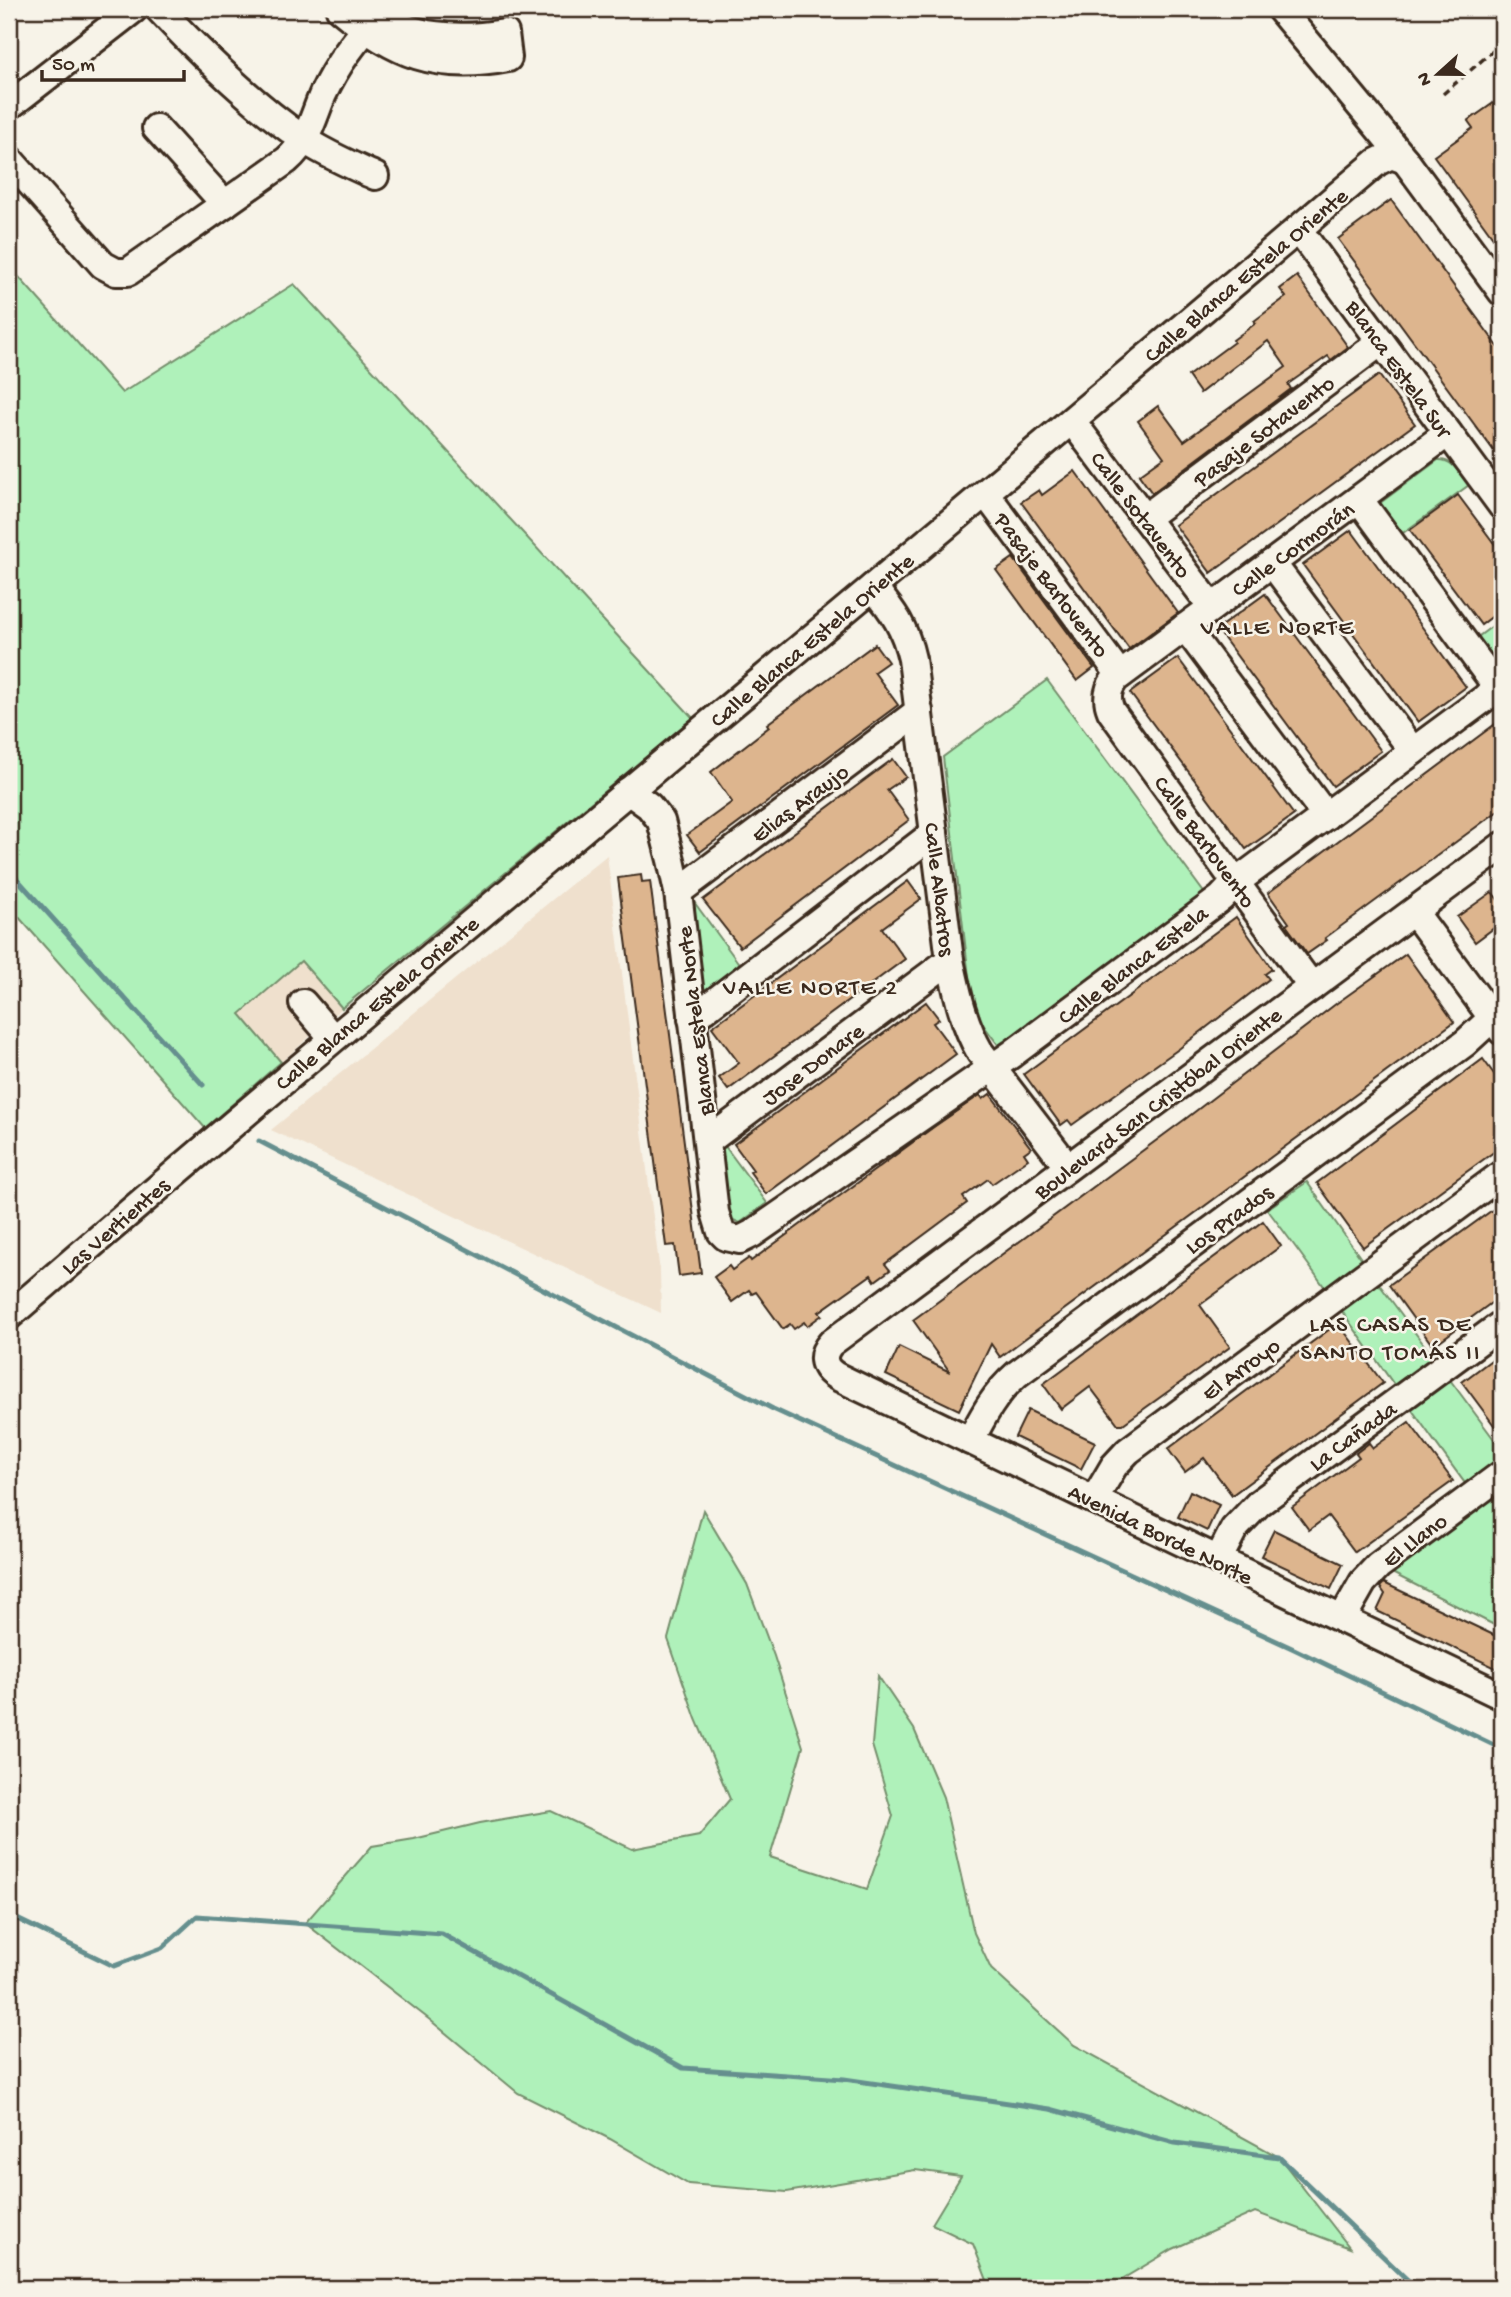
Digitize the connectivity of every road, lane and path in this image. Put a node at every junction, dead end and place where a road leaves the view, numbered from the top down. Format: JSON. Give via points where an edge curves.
{"nodes":[{"id":1,"x":134,"y":9,"type":"edge"},
{"id":2,"x":159,"y":9,"type":"edge"},
{"id":3,"x":340,"y":9,"type":"edge"},
{"id":4,"x":1280,"y":9,"type":"edge"},
{"id":5,"x":373,"y":17,"type":"edge"},
{"id":6,"x":1502,"y":43,"type":"edge"},
{"id":7,"x":507,"y":45,"type":"dead end"},
{"id":8,"x":1443,"y":94,"type":"dead end"},
{"id":9,"x":9,"y":106,"type":"edge"},
{"id":10,"x":156,"y":128,"type":"dead end"},
{"id":11,"x":305,"y":140,"type":"junction"},
{"id":12,"x":9,"y":159,"type":"edge"},
{"id":13,"x":1405,"y":160,"type":"junction"},
{"id":14,"x":375,"y":176,"type":"dead end"},
{"id":15,"x":225,"y":204,"type":"junction"},
{"id":16,"x":1298,"y":229,"type":"junction"},
{"id":17,"x":1502,"y":292,"type":"edge"},
{"id":18,"x":1381,"y":342,"type":"junction"},
{"id":19,"x":1072,"y":421,"type":"junction"},
{"id":20,"x":1448,"y":433,"type":"junction"},
{"id":21,"x":986,"y":494,"type":"junction"},
{"id":22,"x":1359,"y":499,"type":"junction"},
{"id":23,"x":1502,"y":506,"type":"edge"},
{"id":24,"x":1145,"y":518,"type":"junction"},
{"id":25,"x":1272,"y":563,"type":"junction"},
{"id":26,"x":873,"y":587,"type":"junction"},
{"id":27,"x":1212,"y":607,"type":"junction"},
{"id":28,"x":1185,"y":627,"type":"junction"},
{"id":29,"x":1114,"y":683,"type":"junction"},
{"id":30,"x":1500,"y":684,"type":"edge"},
{"id":31,"x":919,"y":711,"type":"junction"},
{"id":32,"x":1413,"y":751,"type":"junction"},
{"id":33,"x":628,"y":791,"type":"junction"},
{"id":34,"x":1326,"y":816,"type":"junction"},
{"id":35,"x":933,"y":833,"type":"junction"},
{"id":36,"x":1502,"y":846,"type":"edge"},
{"id":37,"x":1236,"y":882,"type":"junction"},
{"id":38,"x":678,"y":892,"type":"junction"},
{"id":39,"x":1414,"y":912,"type":"junction"},
{"id":40,"x":950,"y":960,"type":"junction"},
{"id":41,"x":1312,"y":987,"type":"junction"},
{"id":42,"x":303,"y":1003,"type":"dead end"},
{"id":43,"x":692,"y":1019,"type":"junction"},
{"id":44,"x":1499,"y":1019,"type":"edge"},
{"id":45,"x":333,"y":1038,"type":"junction"},
{"id":46,"x":991,"y":1067,"type":"junction"},
{"id":47,"x":219,"y":1134,"type":"joint"},
{"id":48,"x":708,"y":1141,"type":"junction"},
{"id":49,"x":1068,"y":1167,"type":"junction"},
{"id":50,"x":1502,"y":1174,"type":"edge"},
{"id":51,"x":752,"y":1234,"type":"joint"},
{"id":52,"x":9,"y":1316,"type":"edge"},
{"id":53,"x":1502,"y":1324,"type":"edge"},
{"id":54,"x":824,"y":1364,"type":"joint"},
{"id":55,"x":970,"y":1441,"type":"junction"},
{"id":56,"x":1502,"y":1474,"type":"edge"},
{"id":57,"x":1094,"y":1500,"type":"junction"},
{"id":58,"x":1218,"y":1560,"type":"junction"},
{"id":59,"x":1342,"y":1619,"type":"junction"},
{"id":60,"x":1502,"y":1696,"type":"edge"}],
"edges":[{"from":1,"to":9,"type":"street"},
{"from":2,"to":11,"type":"street","via":[[237,86]]},
{"from":3,"to":5,"type":"street"},
{"from":4,"to":13,"type":"street"},
{"from":5,"to":7,"type":"street","via":[[430,35]]},
{"from":5,"to":11,"type":"street","via":[[335,70]]},
{"from":6,"to":8,"type":"path"},
{"from":10,"to":15,"type":"street"},
{"from":11,"to":14,"type":"street"},
{"from":11,"to":15,"type":"street","via":[[287,160]]},
{"from":12,"to":15,"type":"street","via":[[103,265],[116,272],[133,269]]},
{"from":13,"to":16,"type":"street","name":"Calle Blanca Estela Oriente","via":[[1384,156]]},
{"from":13,"to":17,"type":"street"},
{"from":16,"to":18,"type":"street","name":"Blanca Estela Sur"},
{"from":16,"to":19,"type":"street","name":"Calle Blanca Estela Oriente"},
{"from":18,"to":20,"type":"street","name":"Blanca Estela Sur"},
{"from":18,"to":24,"type":"street","name":"Pasaje Sotavento"},
{"from":19,"to":21,"type":"street","name":"Calle Blanca Estela Oriente"},
{"from":19,"to":24,"type":"street","name":"Calle Sotavento"},
{"from":20,"to":22,"type":"street","name":"Calle Cormorán"},
{"from":20,"to":23,"type":"street","name":"Blanca Estela Sur"},
{"from":21,"to":26,"type":"street","name":"Calle Blanca Estela Oriente"},
{"from":21,"to":29,"type":"street","name":"Pasaje Barlovento"},
{"from":22,"to":25,"type":"street","name":"Calle Cormorán"},
{"from":22,"to":30,"type":"street"},
{"from":24,"to":27,"type":"street","name":"Calle Sotavento"},
{"from":25,"to":27,"type":"street","name":"Calle Cormorán"},
{"from":25,"to":32,"type":"street"},
{"from":26,"to":31,"type":"street","name":"Calle Albatros","via":[[903,627]]},
{"from":26,"to":33,"type":"street","name":"Calle Blanca Estela Oriente"},
{"from":27,"to":28,"type":"street","name":"Calle Cormorán"},
{"from":28,"to":29,"type":"street","name":"Calle Cormorán"},
{"from":28,"to":34,"type":"street"},
{"from":29,"to":37,"type":"street","name":"Calle Barlovento","via":[[1107,698],[1111,711]]},
{"from":30,"to":32,"type":"street","name":"Calle Blanca Estela"},
{"from":31,"to":35,"type":"street","name":"Calle Albatros"},
{"from":31,"to":38,"type":"street","name":"Elias Araujo"},
{"from":32,"to":34,"type":"street","name":"Calle Blanca Estela"},
{"from":33,"to":38,"type":"street","name":"Blanca Estela Norte","via":[[661,821]]},
{"from":33,"to":45,"type":"street","name":"Calle Blanca Estela Oriente"},
{"from":34,"to":37,"type":"street","name":"Calle Blanca Estela"},
{"from":35,"to":40,"type":"street","name":"Calle Albatros"},
{"from":35,"to":43,"type":"street"},
{"from":36,"to":39,"type":"street","name":"Boulevard San Cristóbal Oriente"},
{"from":37,"to":41,"type":"street","name":"Calle Barlovento"},
{"from":37,"to":46,"type":"street","name":"Calle Blanca Estela","via":[[1221,898]]},
{"from":38,"to":43,"type":"street","name":"Blanca Estela Norte"},
{"from":39,"to":41,"type":"street","name":"Boulevard San Cristóbal Oriente"},
{"from":39,"to":44,"type":"street"},
{"from":40,"to":46,"type":"street","name":"Calle Albatros","via":[[969,1033]]},
{"from":40,"to":48,"type":"street","name":"Jose Donare"},
{"from":41,"to":49,"type":"street","name":"Boulevard San Cristóbal Oriente"},
{"from":42,"to":45,"type":"street"},
{"from":43,"to":48,"type":"street","name":"Blanca Estela Norte"},
{"from":44,"to":55,"type":"street","name":"Los Prados","via":[[1017,1374],[989,1405]]},
{"from":45,"to":47,"type":"street","name":"Calle Blanca Estela Oriente"},
{"from":46,"to":49,"type":"street","name":"Calle Albatros"},
{"from":46,"to":51,"type":"street","name":"Calle Blanca Estela"},
{"from":47,"to":52,"type":"street","name":"Las Vertientes"},
{"from":48,"to":51,"type":"street","name":"Blanca Estela Norte","via":[[721,1232],[733,1240]]},
{"from":49,"to":54,"type":"street","name":"Boulevard San Cristóbal Oriente","via":[[831,1343]]},
{"from":50,"to":57,"type":"street","name":"El Arroyo","via":[[1128,1451],[1114,1465]]},
{"from":53,"to":58,"type":"street","name":"La Cañada","via":[[1259,1503],[1234,1529]]},
{"from":54,"to":55,"type":"street","name":"Avenida Borde Norte","via":[[838,1377]]},
{"from":55,"to":57,"type":"street","name":"Avenida Borde Norte"},
{"from":56,"to":59,"type":"street","name":"El Llano","via":[[1378,1566]]},
{"from":57,"to":58,"type":"street","name":"Avenida Borde Norte"},
{"from":58,"to":59,"type":"street","name":"Avenida Borde Norte"},
{"from":59,"to":60,"type":"street","name":"Avenida Borde Norte"}]}
